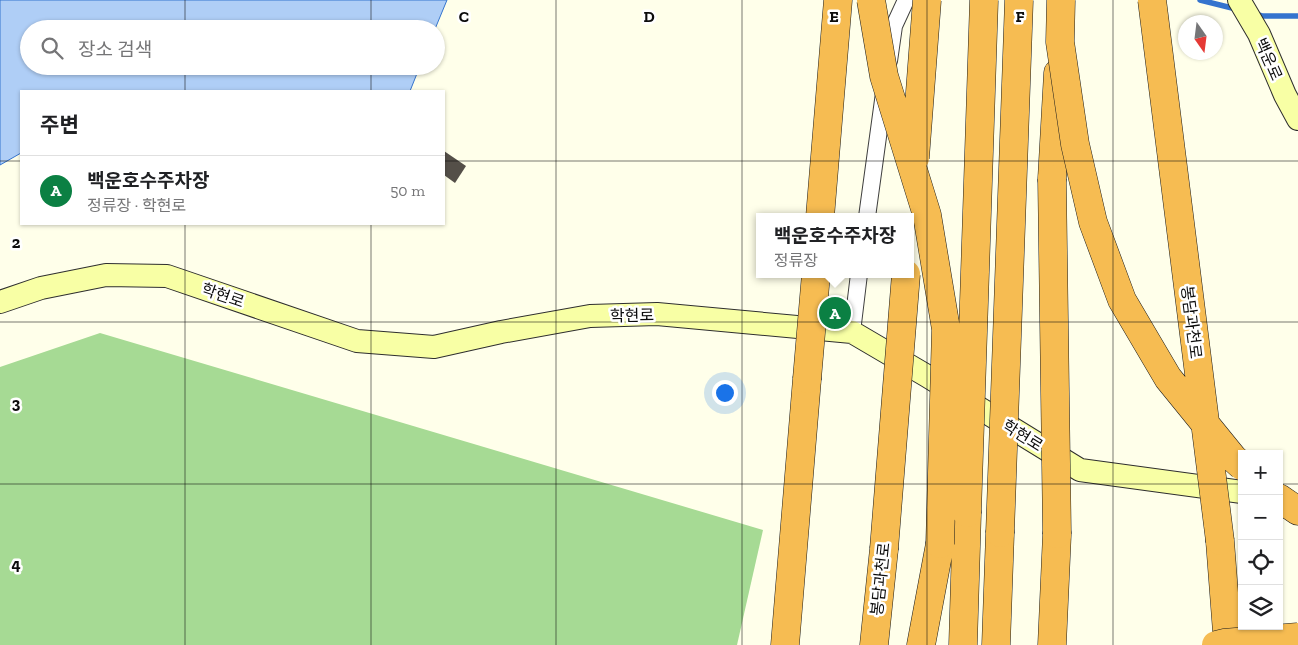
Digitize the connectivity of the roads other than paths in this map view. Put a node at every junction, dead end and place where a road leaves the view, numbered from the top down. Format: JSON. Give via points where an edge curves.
{"nodes":[{"id":1,"x":838,"y":0,"type":"edge"},
{"id":2,"x":872,"y":0,"type":"edge"},
{"id":3,"x":906,"y":0,"type":"edge"},
{"id":4,"x":928,"y":0,"type":"edge"},
{"id":5,"x":984,"y":0,"type":"edge"},
{"id":6,"x":1019,"y":0,"type":"edge"},
{"id":7,"x":1061,"y":0,"type":"edge"},
{"id":8,"x":1152,"y":0,"type":"edge"},
{"id":9,"x":1239,"y":0,"type":"edge"},
{"id":10,"x":1260,"y":0,"type":"edge"},
{"id":11,"x":1259,"y":34,"type":"junction"},
{"id":12,"x":1060,"y":42,"type":"junction"},
{"id":13,"x":1298,"y":119,"type":"edge"},
{"id":14,"x":820,"y":213,"type":"edge"},
{"id":15,"x":868,"y":213,"type":"edge"},
{"id":16,"x":911,"y":213,"type":"edge"},
{"id":17,"x":816,"y":278,"type":"edge"},
{"id":18,"x":859,"y":278,"type":"edge"},
{"id":19,"x":906,"y":278,"type":"edge"},
{"id":20,"x":0,"y":302,"type":"edge"},
{"id":21,"x":852,"y":332,"type":"junction"},
{"id":22,"x":1238,"y":462,"type":"edge"},
{"id":23,"x":1238,"y":491,"type":"edge"},
{"id":24,"x":1283,"y":496,"type":"edge"},
{"id":25,"x":1298,"y":496,"type":"edge"},
{"id":26,"x":1283,"y":499,"type":"edge"},
{"id":27,"x":1298,"y":511,"type":"edge"},
{"id":28,"x":1298,"y":637,"type":"edge"},
{"id":29,"x":785,"y":645,"type":"edge"},
{"id":30,"x":874,"y":645,"type":"edge"},
{"id":31,"x":922,"y":645,"type":"edge"},
{"id":32,"x":964,"y":645,"type":"edge"},
{"id":33,"x":996,"y":645,"type":"edge"},
{"id":34,"x":1052,"y":645,"type":"edge"},
{"id":35,"x":1216,"y":645,"type":"edge"},
{"id":36,"x":1228,"y":645,"type":"edge"}],
"edges":[{"from":1,"to":14,"type":"highway"},
{"from":2,"to":31,"type":"highway","bridge":true,"via":[[884,76],[927,215],[946,329],[940,544]]},
{"from":3,"to":15,"type":"street","via":[[894,26]]},
{"from":4,"to":16,"type":"highway","bridge":true},
{"from":5,"to":32,"type":"highway","bridge":true},
{"from":6,"to":33,"type":"highway","bridge":true},
{"from":7,"to":12,"type":"highway","bridge":true},
{"from":8,"to":36,"type":"highway","name":"봉담과천로","bridge":true,"via":[[1220,541]]},
{"from":9,"to":11,"type":"street","name":"백운로"},
{"from":10,"to":11,"type":"street"},
{"from":11,"to":13,"type":"street","name":"백운로"},
{"from":12,"to":22,"type":"highway","bridge":true,"via":[[1075,144],[1092,222],[1122,300],[1168,378]]},
{"from":12,"to":34,"type":"highway","bridge":true,"via":[[1052,179],[1057,534]]},
{"from":17,"to":29,"type":"highway","bridge":true},
{"from":18,"to":21,"type":"street"},
{"from":19,"to":30,"type":"highway","name":"봉담과천로","bridge":true},
{"from":20,"to":21,"type":"street","name":"학현로","via":[[41,288],[106,275],[167,276],[366,342],[434,347],[590,316],[657,314]]},
{"from":21,"to":23,"type":"street","name":"학현로","via":[[1080,470]]},
{"from":24,"to":25,"type":"street"},
{"from":26,"to":27,"type":"highway"},
{"from":28,"to":35,"type":"highway","bridge":true}]}
